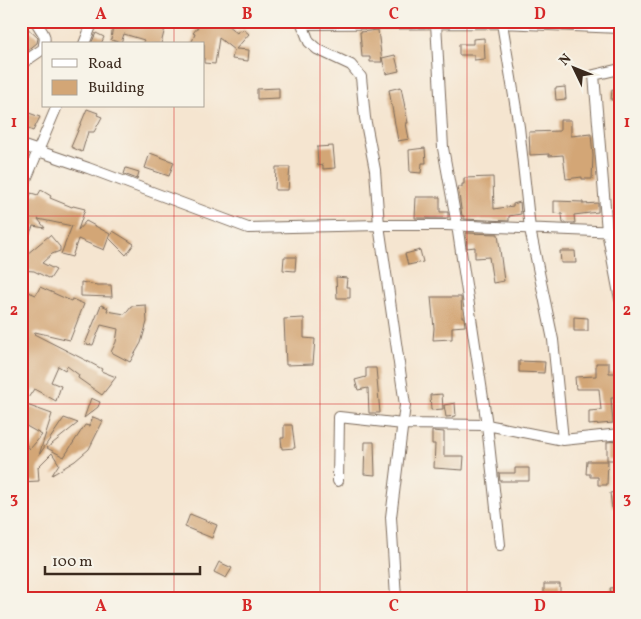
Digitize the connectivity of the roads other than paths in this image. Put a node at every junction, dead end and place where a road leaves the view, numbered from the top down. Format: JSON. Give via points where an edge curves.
{"nodes":[{"id":1,"x":36,"y":21,"type":"edge"},
{"id":2,"x":93,"y":21,"type":"edge"},
{"id":3,"x":360,"y":22,"type":"edge"},
{"id":4,"x":302,"y":23,"type":"edge"},
{"id":5,"x":436,"y":23,"type":"junction"},
{"id":6,"x":502,"y":23,"type":"junction"},
{"id":7,"x":620,"y":28,"type":"edge"},
{"id":8,"x":45,"y":42,"type":"edge"},
{"id":9,"x":85,"y":42,"type":"edge"},
{"id":10,"x":42,"y":50,"type":"edge"},
{"id":11,"x":21,"y":64,"type":"edge"},
{"id":12,"x":620,"y":69,"type":"edge"},
{"id":13,"x":56,"y":108,"type":"edge"},
{"id":14,"x":21,"y":146,"type":"edge"},
{"id":15,"x":37,"y":151,"type":"junction"},
{"id":16,"x":21,"y":192,"type":"edge"},
{"id":17,"x":379,"y":225,"type":"junction"},
{"id":18,"x":457,"y":225,"type":"junction"},
{"id":19,"x":530,"y":229,"type":"junction"},
{"id":20,"x":607,"y":232,"type":"junction"},
{"id":21,"x":620,"y":232,"type":"edge"},
{"id":22,"x":620,"y":299,"type":"edge"},
{"id":23,"x":403,"y":424,"type":"junction"},
{"id":24,"x":486,"y":425,"type":"junction"},
{"id":25,"x":620,"y":434,"type":"edge"},
{"id":26,"x":563,"y":440,"type":"junction"},
{"id":27,"x":338,"y":481,"type":"dead end"},
{"id":28,"x":500,"y":545,"type":"dead end"},
{"id":29,"x":396,"y":598,"type":"edge"}],
"edges":[{"from":1,"to":8,"type":"street","via":[[46,38]]},
{"from":2,"to":9,"type":"street"},
{"from":3,"to":4,"type":"street"},
{"from":3,"to":5,"type":"street"},
{"from":4,"to":17,"type":"street","via":[[309,42],[351,65],[361,77],[375,170]]},
{"from":5,"to":6,"type":"street"},
{"from":5,"to":18,"type":"street","via":[[443,148]]},
{"from":6,"to":7,"type":"street"},
{"from":6,"to":19,"type":"street","via":[[519,127]]},
{"from":10,"to":11,"type":"street"},
{"from":12,"to":20,"type":"street","via":[[594,75]]},
{"from":13,"to":15,"type":"street"},
{"from":14,"to":15,"type":"street"},
{"from":15,"to":16,"type":"street"},
{"from":15,"to":17,"type":"street","via":[[248,228]]},
{"from":17,"to":18,"type":"street"},
{"from":17,"to":23,"type":"street","via":[[405,405]]},
{"from":18,"to":19,"type":"street"},
{"from":18,"to":24,"type":"street"},
{"from":19,"to":20,"type":"street"},
{"from":19,"to":26,"type":"street","via":[[553,340]]},
{"from":20,"to":21,"type":"street"},
{"from":20,"to":22,"type":"street"},
{"from":23,"to":24,"type":"street"},
{"from":23,"to":27,"type":"street","via":[[339,417]]},
{"from":23,"to":29,"type":"street","via":[[391,517]]},
{"from":24,"to":26,"type":"street"},
{"from":24,"to":28,"type":"street"},
{"from":25,"to":26,"type":"street"}]}
